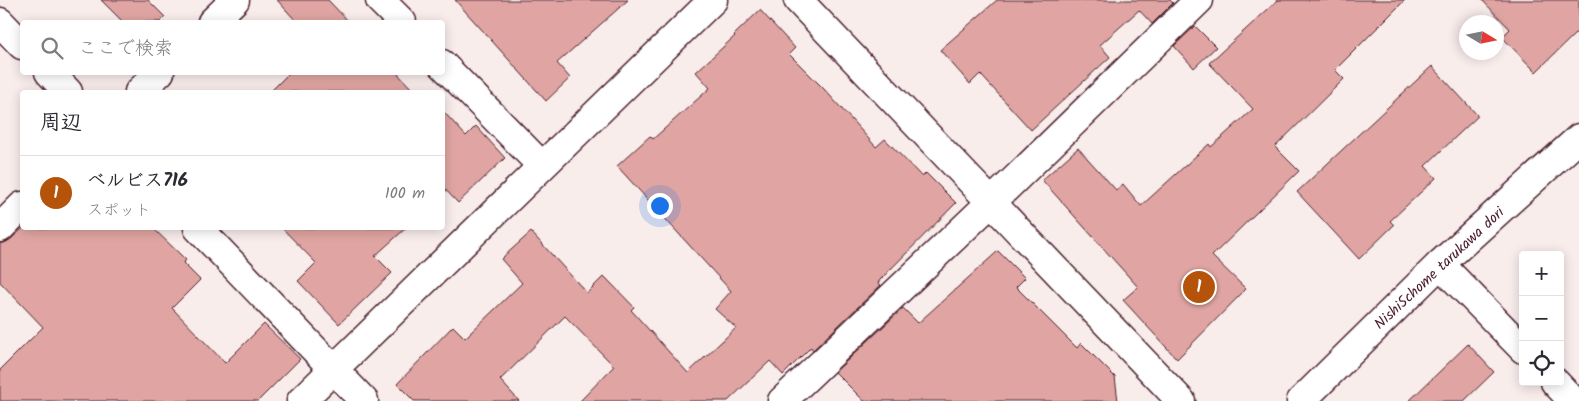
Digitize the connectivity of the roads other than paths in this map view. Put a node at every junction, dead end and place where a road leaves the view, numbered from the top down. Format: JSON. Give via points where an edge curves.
{"nodes":[{"id":1,"x":235,"y":0,"type":"edge"},
{"id":2,"x":380,"y":0,"type":"edge"},
{"id":3,"x":713,"y":0,"type":"edge"},
{"id":4,"x":798,"y":0,"type":"edge"},
{"id":5,"x":1199,"y":0,"type":"edge"},
{"id":6,"x":214,"y":20,"type":"edge"},
{"id":7,"x":400,"y":20,"type":"edge"},
{"id":8,"x":0,"y":22,"type":"edge"},
{"id":9,"x":20,"y":43,"type":"edge"},
{"id":10,"x":445,"y":67,"type":"edge"},
{"id":11,"x":52,"y":75,"type":"edge"},
{"id":12,"x":157,"y":75,"type":"edge"},
{"id":13,"x":66,"y":90,"type":"edge"},
{"id":14,"x":141,"y":90,"type":"edge"},
{"id":15,"x":1579,"y":138,"type":"edge"},
{"id":16,"x":542,"y":166,"type":"junction"},
{"id":17,"x":990,"y":203,"type":"junction"},
{"id":18,"x":20,"y":208,"type":"edge"},
{"id":19,"x":0,"y":228,"type":"edge"},
{"id":20,"x":200,"y":230,"type":"edge"},
{"id":21,"x":1440,"y":264,"type":"junction"},
{"id":22,"x":1519,"y":345,"type":"edge"},
{"id":23,"x":334,"y":369,"type":"junction"},
{"id":24,"x":1559,"y":386,"type":"edge"},
{"id":25,"x":301,"y":401,"type":"edge"},
{"id":26,"x":364,"y":401,"type":"edge"},
{"id":27,"x":782,"y":401,"type":"edge"},
{"id":28,"x":1181,"y":401,"type":"edge"},
{"id":29,"x":1301,"y":401,"type":"edge"},
{"id":30,"x":1573,"y":401,"type":"edge"}],
"edges":[{"from":1,"to":6,"type":"street"},
{"from":2,"to":7,"type":"street"},
{"from":3,"to":16,"type":"street"},
{"from":4,"to":17,"type":"street"},
{"from":5,"to":17,"type":"street"},
{"from":8,"to":9,"type":"street"},
{"from":10,"to":16,"type":"street"},
{"from":11,"to":13,"type":"street"},
{"from":12,"to":14,"type":"street"},
{"from":15,"to":21,"type":"street","name":"Nishi5chome tarukawa dori"},
{"from":16,"to":23,"type":"street"},
{"from":17,"to":27,"type":"street"},
{"from":17,"to":28,"type":"street"},
{"from":18,"to":19,"type":"street"},
{"from":20,"to":23,"type":"street"},
{"from":21,"to":22,"type":"street"},
{"from":21,"to":29,"type":"street","name":"Nishi5chome tarukawa dori"},
{"from":23,"to":25,"type":"street"},
{"from":23,"to":26,"type":"street"},
{"from":24,"to":30,"type":"street"}]}
